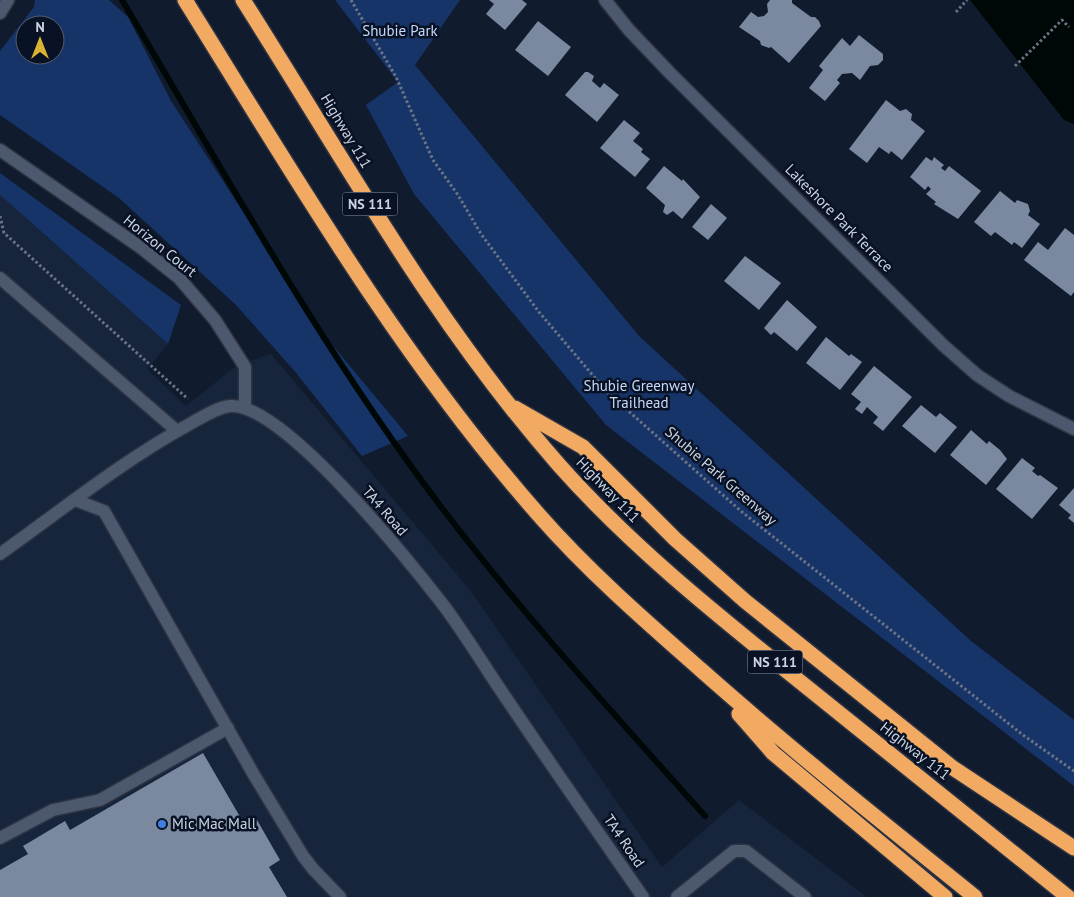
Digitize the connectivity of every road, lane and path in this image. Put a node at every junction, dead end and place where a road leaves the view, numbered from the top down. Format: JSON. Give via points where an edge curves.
{"nodes":[{"id":1,"x":8,"y":0,"type":"edge"},
{"id":2,"x":186,"y":0,"type":"edge"},
{"id":3,"x":243,"y":0,"type":"edge"},
{"id":4,"x":352,"y":0,"type":"edge"},
{"id":5,"x":605,"y":0,"type":"edge"},
{"id":6,"x":967,"y":0,"type":"edge"},
{"id":7,"x":956,"y":12,"type":"dead end"},
{"id":8,"x":0,"y":13,"type":"edge"},
{"id":9,"x":1069,"y":27,"type":"dead end"},
{"id":10,"x":1015,"y":66,"type":"dead end"},
{"id":11,"x":0,"y":150,"type":"edge"},
{"id":12,"x":0,"y":216,"type":"edge"},
{"id":13,"x":0,"y":278,"type":"edge"},
{"id":14,"x":188,"y":399,"type":"dead end"},
{"id":15,"x":506,"y":402,"type":"junction"},
{"id":16,"x":245,"y":407,"type":"junction"},
{"id":17,"x":1074,"y":429,"type":"edge"},
{"id":18,"x":177,"y":431,"type":"junction"},
{"id":19,"x":75,"y":500,"type":"junction"},
{"id":20,"x":0,"y":554,"type":"edge"},
{"id":21,"x":696,"y":666,"type":"junction"},
{"id":22,"x":228,"y":728,"type":"junction"},
{"id":23,"x":1074,"y":772,"type":"edge"},
{"id":24,"x":0,"y":838,"type":"edge"},
{"id":25,"x":1074,"y":848,"type":"edge"},
{"id":26,"x":340,"y":897,"type":"edge"},
{"id":27,"x":643,"y":897,"type":"edge"},
{"id":28,"x":677,"y":897,"type":"edge"},
{"id":29,"x":805,"y":897,"type":"edge"},
{"id":30,"x":945,"y":897,"type":"edge"},
{"id":31,"x":975,"y":897,"type":"edge"},
{"id":32,"x":1068,"y":897,"type":"edge"}],
"edges":[{"from":1,"to":8,"type":"street"},
{"from":2,"to":21,"type":"highway","number":"NS 111","via":[[332,237],[391,327],[445,399],[526,500],[590,570]]},
{"from":3,"to":15,"type":"highway","name":"Highway 111","number":"NS 111","via":[[405,261]]},
{"from":4,"to":23,"type":"path","name":"Shubie Park Greenway","via":[[396,77],[434,160],[481,234],[539,312],[607,392],[742,512]]},
{"from":5,"to":17,"type":"street","name":"Lakeshore Park Terrace","via":[[670,73],[943,345],[977,375],[1009,396]]},
{"from":6,"to":7,"type":"path"},
{"from":9,"to":10,"type":"path","via":[[1062,20]]},
{"from":11,"to":16,"type":"street","name":"Horizon Court","via":[[179,278],[215,320],[245,367]]},
{"from":12,"to":14,"type":"path","via":[[4,232]]},
{"from":13,"to":18,"type":"street"},
{"from":15,"to":25,"type":"highway","via":[[583,447],[675,538],[746,601],[953,768]]},
{"from":15,"to":32,"type":"highway","name":"Highway 111","number":"NS 111","via":[[561,467],[654,561]]},
{"from":16,"to":18,"type":"street","via":[[230,406],[212,412]]},
{"from":16,"to":27,"type":"street","name":"TA4 Road","via":[[290,436],[331,475],[441,603]]},
{"from":18,"to":19,"type":"street","via":[[124,463]]},
{"from":19,"to":20,"type":"street"},
{"from":19,"to":22,"type":"street","via":[[104,511]]},
{"from":21,"to":30,"type":"highway","via":[[773,752]]},
{"from":21,"to":31,"type":"highway","number":"NS 111","via":[[783,742]]},
{"from":22,"to":24,"type":"street","via":[[100,800],[53,810]]},
{"from":22,"to":26,"type":"street","via":[[303,856]]},
{"from":28,"to":29,"type":"street","via":[[734,851],[746,851]]}]}
